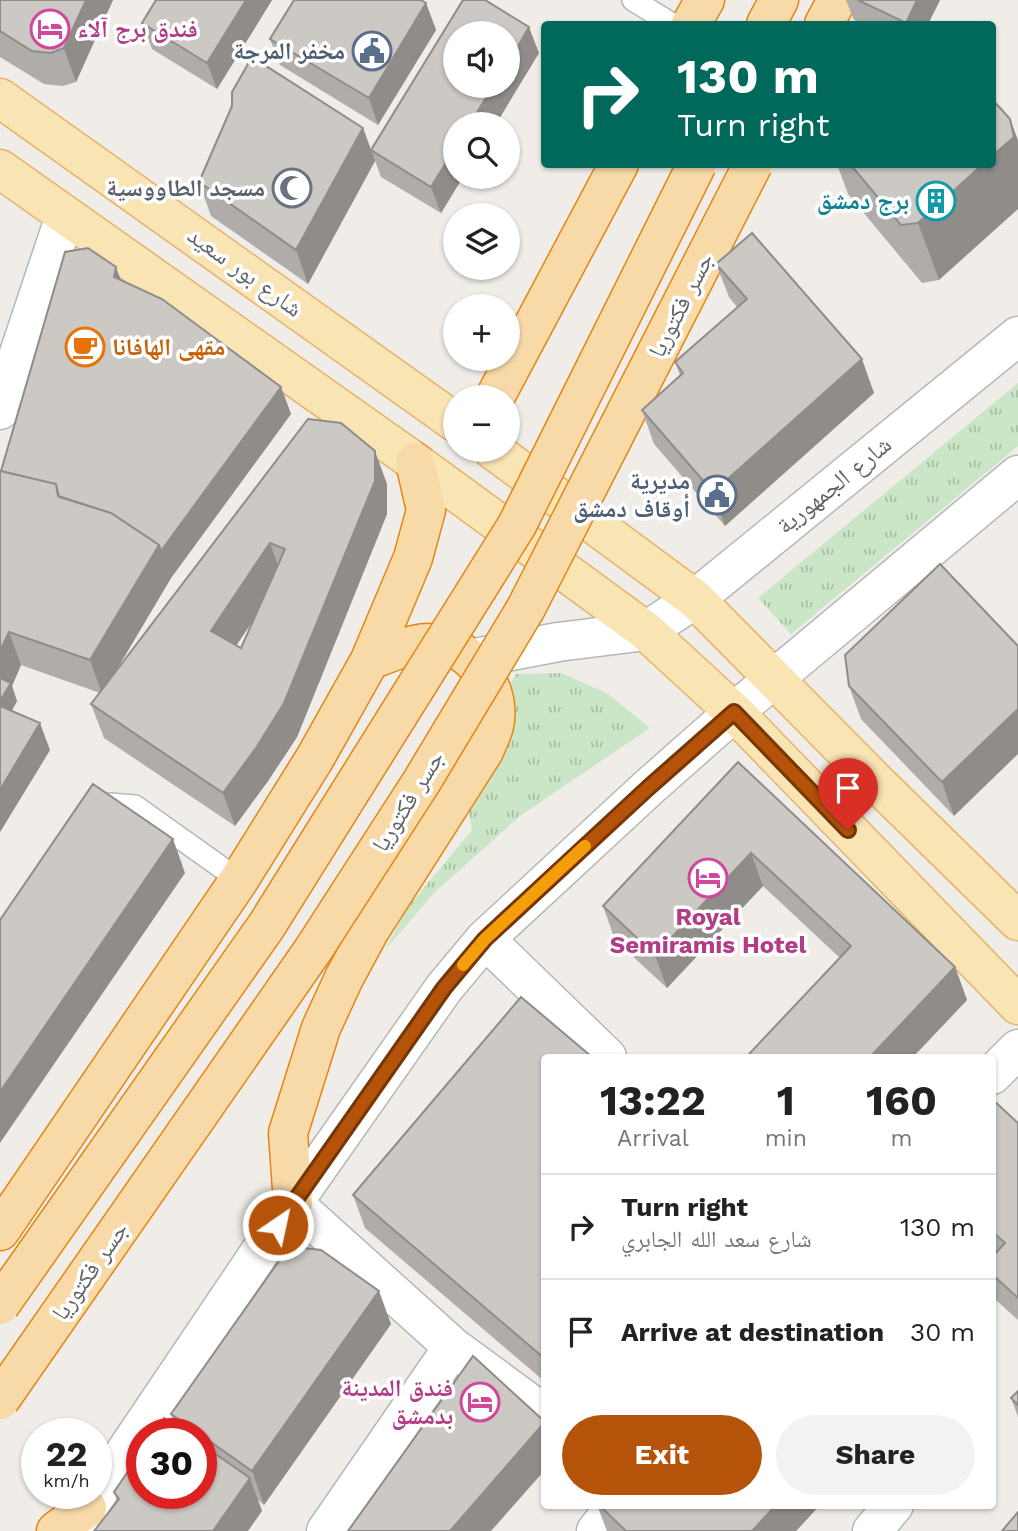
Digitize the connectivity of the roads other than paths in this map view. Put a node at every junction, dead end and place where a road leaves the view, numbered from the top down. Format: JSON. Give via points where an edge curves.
{"nodes":[{"id":1,"x":633,"y":0,"type":"edge"},
{"id":2,"x":705,"y":0,"type":"edge"},
{"id":3,"x":779,"y":0,"type":"edge"},
{"id":4,"x":837,"y":0,"type":"edge"},
{"id":5,"x":667,"y":21,"type":"edge"},
{"id":6,"x":693,"y":21,"type":"edge"},
{"id":7,"x":768,"y":21,"type":"edge"},
{"id":8,"x":826,"y":21,"type":"edge"},
{"id":9,"x":0,"y":98,"type":"edge"},
{"id":10,"x":617,"y":168,"type":"edge"},
{"id":11,"x":694,"y":168,"type":"edge"},
{"id":12,"x":751,"y":168,"type":"edge"},
{"id":13,"x":0,"y":169,"type":"edge"},
{"id":14,"x":65,"y":216,"type":"junction"},
{"id":15,"x":1018,"y":336,"type":"edge"},
{"id":16,"x":501,"y":385,"type":"edge"},
{"id":17,"x":0,"y":410,"type":"edge"},
{"id":18,"x":443,"y":413,"type":"edge"},
{"id":19,"x":509,"y":462,"type":"edge"},
{"id":20,"x":415,"y":463,"type":"junction"},
{"id":21,"x":1018,"y":475,"type":"edge"},
{"id":22,"x":695,"y":598,"type":"junction"},
{"id":23,"x":646,"y":631,"type":"junction"},
{"id":24,"x":472,"y":659,"type":"junction"},
{"id":25,"x":370,"y":660,"type":"junction"},
{"id":26,"x":775,"y":679,"type":"junction"},
{"id":27,"x":734,"y":712,"type":"junction"},
{"id":28,"x":75,"y":827,"type":"edge"},
{"id":29,"x":239,"y":880,"type":"junction"},
{"id":30,"x":1018,"y":921,"type":"edge"},
{"id":31,"x":485,"y":939,"type":"junction"},
{"id":32,"x":1018,"y":1005,"type":"edge"},
{"id":33,"x":1018,"y":1049,"type":"edge"},
{"id":34,"x":604,"y":1054,"type":"edge"},
{"id":35,"x":996,"y":1071,"type":"edge"},
{"id":36,"x":293,"y":1203,"type":"junction"},
{"id":37,"x":0,"y":1231,"type":"edge"},
{"id":38,"x":0,"y":1305,"type":"edge"},
{"id":39,"x":453,"y":1347,"type":"junction"},
{"id":40,"x":0,"y":1400,"type":"edge"},
{"id":41,"x":541,"y":1412,"type":"edge"},
{"id":42,"x":614,"y":1509,"type":"edge"},
{"id":43,"x":891,"y":1509,"type":"edge"},
{"id":44,"x":79,"y":1519,"type":"edge"},
{"id":45,"x":56,"y":1531,"type":"edge"},
{"id":46,"x":326,"y":1531,"type":"edge"},
{"id":47,"x":596,"y":1531,"type":"edge"},
{"id":48,"x":872,"y":1531,"type":"edge"}],
"edges":[{"from":1,"to":5,"type":"lane"},
{"from":2,"to":6,"type":"highway"},
{"from":3,"to":7,"type":"highway"},
{"from":4,"to":8,"type":"highway"},
{"from":9,"to":18,"type":"main road","name":"شارع بور سعيد"},
{"from":10,"to":16,"type":"highway"},
{"from":11,"to":38,"type":"highway","name":"جسر فكتوريا","bridge":true,"via":[[517,525],[267,925]]},
{"from":12,"to":40,"type":"highway","name":"جسر فكتوريا","bridge":true,"via":[[526,608],[422,781],[313,950]]},
{"from":13,"to":14,"type":"main road"},
{"from":14,"to":17,"type":"street"},
{"from":14,"to":20,"type":"main road","via":[[326,408]]},
{"from":15,"to":22,"type":"street","name":"شارع الجمهورية"},
{"from":19,"to":22,"type":"main road"},
{"from":20,"to":23,"type":"main road"},
{"from":20,"to":25,"type":"highway","via":[[426,510],[414,558]]},
{"from":21,"to":26,"type":"street"},
{"from":22,"to":23,"type":"street","name":"شارع الجمهورية"},
{"from":22,"to":26,"type":"main road"},
{"from":23,"to":24,"type":"street"},
{"from":23,"to":27,"type":"main road"},
{"from":24,"to":25,"type":"highway","via":[[444,645],[412,645]]},
{"from":24,"to":36,"type":"highway","via":[[492,688],[495,723],[484,751],[370,929],[321,1028],[288,1133]]},
{"from":25,"to":29,"type":"highway"},
{"from":26,"to":27,"type":"street"},
{"from":26,"to":30,"type":"main road"},
{"from":27,"to":31,"type":"street"},
{"from":27,"to":32,"type":"main road"},
{"from":28,"to":29,"type":"lane","via":[[83,816],[110,804],[135,806]]},
{"from":29,"to":37,"type":"highway"},
{"from":31,"to":34,"type":"street"},
{"from":31,"to":36,"type":"street","via":[[444,988]]},
{"from":33,"to":35,"type":"street"},
{"from":36,"to":39,"type":"street"},
{"from":36,"to":44,"type":"street"},
{"from":39,"to":41,"type":"street"},
{"from":39,"to":46,"type":"street"},
{"from":42,"to":47,"type":"street"},
{"from":43,"to":48,"type":"street"},
{"from":44,"to":45,"type":"highway"}]}
